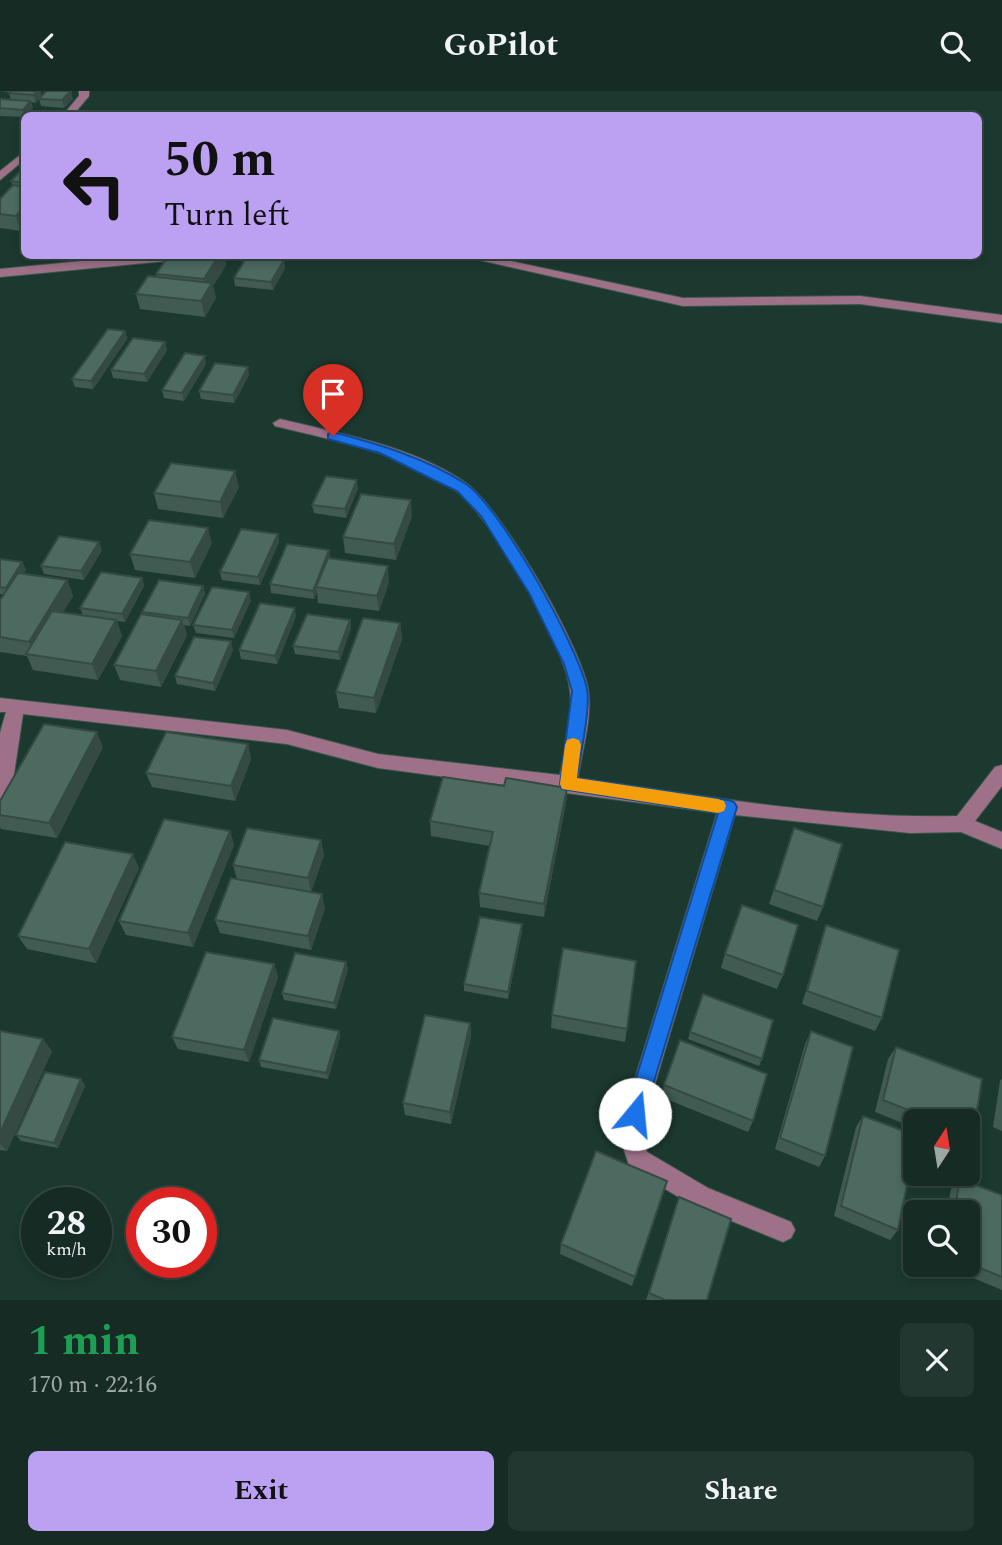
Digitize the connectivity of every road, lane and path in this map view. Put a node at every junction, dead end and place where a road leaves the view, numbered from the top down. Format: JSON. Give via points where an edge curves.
{"nodes":[{"id":1,"x":85,"y":91,"type":"edge"},
{"id":2,"x":71,"y":112,"type":"edge"},
{"id":3,"x":0,"y":158,"type":"edge"},
{"id":4,"x":21,"y":158,"type":"edge"},
{"id":5,"x":21,"y":159,"type":"edge"},
{"id":6,"x":0,"y":177,"type":"edge"},
{"id":7,"x":122,"y":259,"type":"edge"},
{"id":8,"x":482,"y":259,"type":"edge"},
{"id":9,"x":0,"y":273,"type":"edge"},
{"id":10,"x":1002,"y":319,"type":"edge"},
{"id":11,"x":280,"y":423,"type":"dead end"},
{"id":12,"x":9,"y":706,"type":"edge"},
{"id":13,"x":1002,"y":772,"type":"edge"},
{"id":14,"x":568,"y":784,"type":"junction"},
{"id":15,"x":0,"y":792,"type":"edge"},
{"id":16,"x":728,"y":807,"type":"junction"},
{"id":17,"x":962,"y":824,"type":"junction"},
{"id":18,"x":1002,"y":841,"type":"edge"},
{"id":19,"x":783,"y":1230,"type":"dead end"}],
"edges":[{"from":1,"to":2,"type":"street"},
{"from":3,"to":4,"type":"street"},
{"from":5,"to":6,"type":"street"},
{"from":7,"to":9,"type":"street"},
{"from":8,"to":10,"type":"street","via":[[683,302],[857,300]]},
{"from":11,"to":14,"type":"street","via":[[385,450],[462,488],[486,513],[536,592],[580,691]]},
{"from":12,"to":14,"type":"street","via":[[287,737],[378,761]]},
{"from":12,"to":15,"type":"street","via":[[8,773]]},
{"from":13,"to":17,"type":"street"},
{"from":14,"to":16,"type":"street"},
{"from":16,"to":17,"type":"street","via":[[910,825]]},
{"from":16,"to":19,"type":"street","via":[[631,1138],[638,1160],[700,1197]]},
{"from":17,"to":18,"type":"street"}]}
